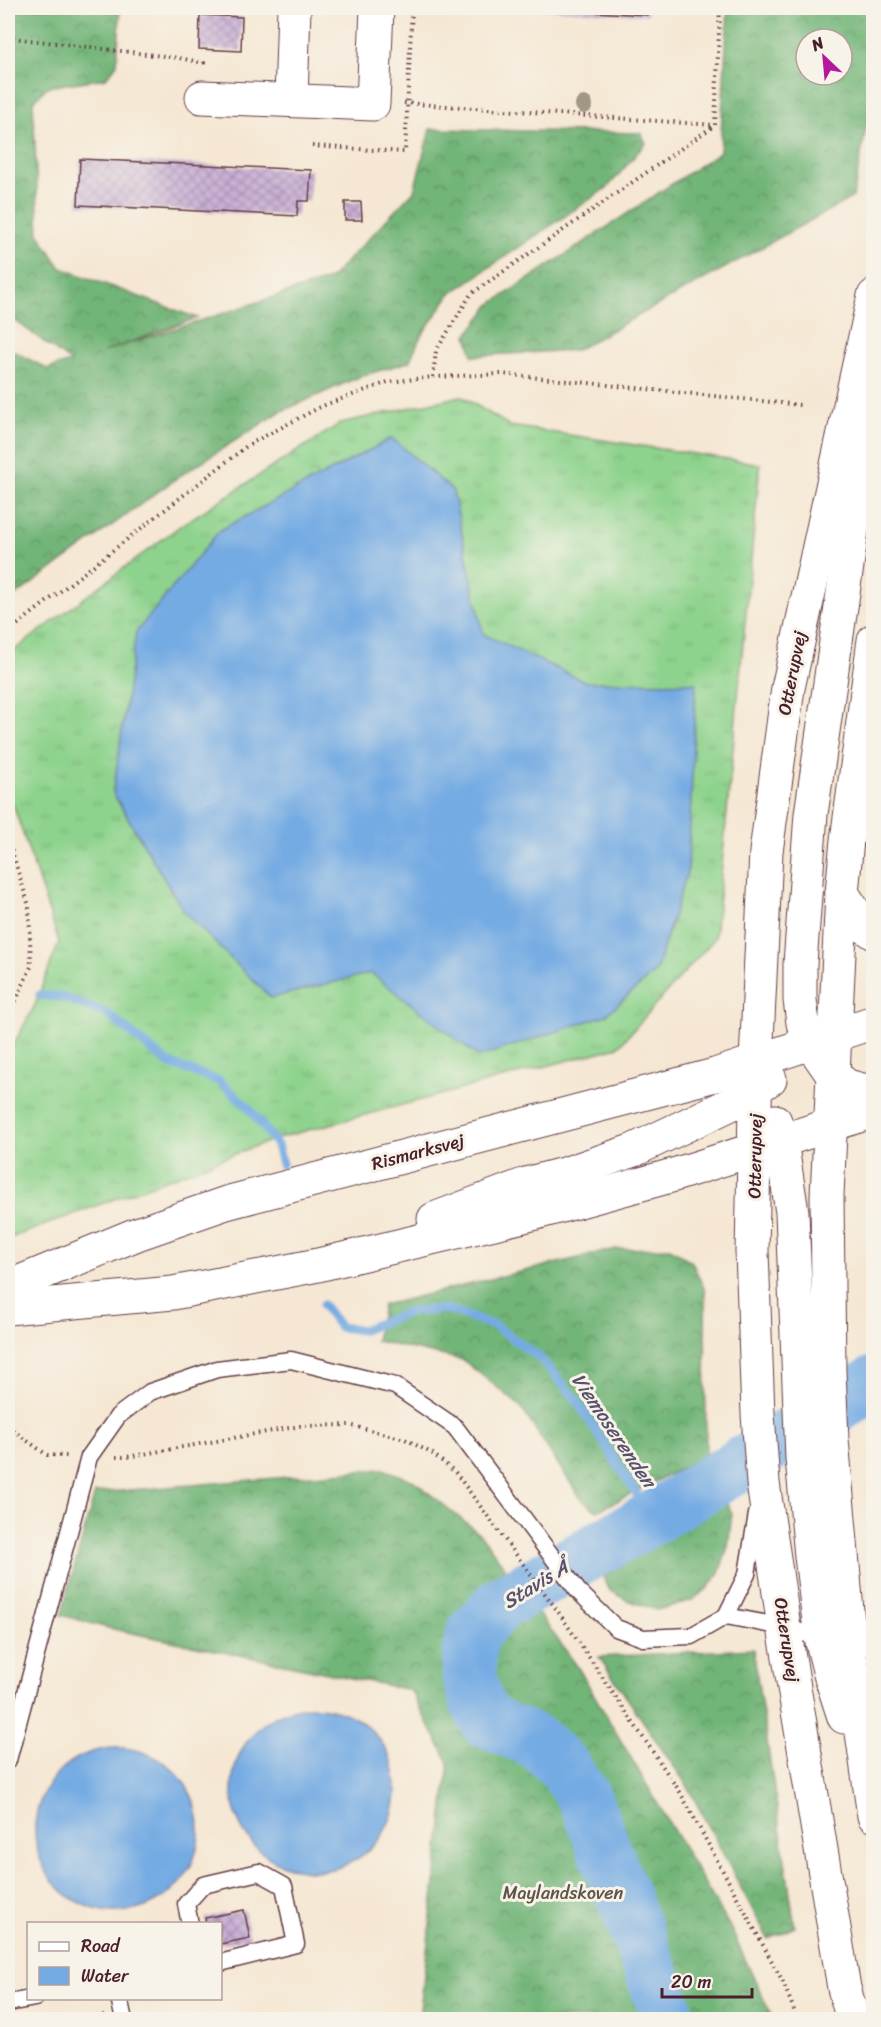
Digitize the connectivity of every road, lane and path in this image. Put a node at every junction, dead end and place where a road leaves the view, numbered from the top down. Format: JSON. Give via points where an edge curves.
{"nodes":[{"id":1,"x":294,"y":8,"type":"edge"},
{"id":2,"x":377,"y":8,"type":"edge"},
{"id":3,"x":720,"y":8,"type":"edge"},
{"id":4,"x":13,"y":38,"type":"dead end"},
{"id":5,"x":202,"y":96,"type":"joint"},
{"id":6,"x":291,"y":100,"type":"junction"},
{"id":7,"x":373,"y":104,"type":"junction"},
{"id":8,"x":715,"y":125,"type":"junction"},
{"id":9,"x":873,"y":296,"type":"edge"},
{"id":10,"x":433,"y":377,"type":"junction"},
{"id":11,"x":873,"y":378,"type":"edge"},
{"id":12,"x":800,"y":405,"type":"dead end"},
{"id":13,"x":8,"y":632,"type":"edge"},
{"id":14,"x":873,"y":640,"type":"edge"},
{"id":15,"x":873,"y":757,"type":"edge"},
{"id":16,"x":853,"y":795,"type":"junction"},
{"id":17,"x":8,"y":845,"type":"edge"},
{"id":18,"x":842,"y":893,"type":"junction"},
{"id":19,"x":873,"y":933,"type":"edge"},
{"id":20,"x":8,"y":1018,"type":"edge"},
{"id":21,"x":873,"y":1022,"type":"edge"},
{"id":22,"x":813,"y":1040,"type":"junction"},
{"id":23,"x":756,"y":1075,"type":"junction"},
{"id":24,"x":848,"y":1091,"type":"edge"},
{"id":25,"x":873,"y":1111,"type":"edge"},
{"id":26,"x":771,"y":1142,"type":"junction"},
{"id":27,"x":318,"y":1265,"type":"junction"},
{"id":28,"x":8,"y":1287,"type":"edge"},
{"id":29,"x":8,"y":1308,"type":"edge"},
{"id":30,"x":8,"y":1427,"type":"edge"},
{"id":31,"x":88,"y":1457,"type":"junction"},
{"id":32,"x":762,"y":1483,"type":"junction"},
{"id":33,"x":726,"y":1616,"type":"junction"},
{"id":34,"x":784,"y":1627,"type":"junction"},
{"id":35,"x":821,"y":1638,"type":"junction"},
{"id":36,"x":8,"y":1760,"type":"edge"},
{"id":37,"x":872,"y":1809,"type":"edge"},
{"id":38,"x":190,"y":1922,"type":"edge"},
{"id":39,"x":222,"y":1962,"type":"edge"},
{"id":40,"x":27,"y":2000,"type":"edge"},
{"id":41,"x":119,"y":2000,"type":"edge"},
{"id":42,"x":8,"y":2003,"type":"edge"},
{"id":43,"x":124,"y":2019,"type":"edge"},
{"id":44,"x":798,"y":2019,"type":"edge"},
{"id":45,"x":853,"y":2019,"type":"edge"}],
"edges":[{"from":1,"to":6,"type":"main road"},
{"from":2,"to":7,"type":"main road"},
{"from":3,"to":8,"type":"path"},
{"from":4,"to":5,"type":"path","via":[[204,63]]},
{"from":5,"to":6,"type":"main road"},
{"from":6,"to":7,"type":"main road"},
{"from":7,"to":8,"type":"path","via":[[408,103]]},
{"from":8,"to":10,"type":"path","via":[[471,294],[436,351]]},
{"from":9,"to":23,"type":"main road","name":"Otterupvej","via":[[788,688],[766,852]]},
{"from":10,"to":12,"type":"path","via":[[502,374]]},
{"from":10,"to":13,"type":"path","via":[[388,382],[322,406],[248,446]]},
{"from":11,"to":22,"type":"main road","via":[[810,824],[800,1000],[803,1023]]},
{"from":14,"to":16,"type":"main road"},
{"from":15,"to":16,"type":"lane"},
{"from":16,"to":18,"type":"main road"},
{"from":17,"to":20,"type":"path","via":[[29,906],[31,968]]},
{"from":18,"to":19,"type":"main road","via":[[864,927]]},
{"from":18,"to":22,"type":"main road","via":[[838,951]]},
{"from":21,"to":22,"type":"main road","name":"Rismarksvej"},
{"from":22,"to":23,"type":"main road","name":"Rismarksvej"},
{"from":22,"to":24,"type":"main road"},
{"from":23,"to":26,"type":"main road","name":"Otterupvej"},
{"from":23,"to":27,"type":"main road","via":[[737,1101],[634,1150],[526,1184]]},
{"from":23,"to":28,"type":"main road","name":"Rismarksvej","via":[[715,1075],[226,1203],[136,1234]]},
{"from":24,"to":25,"type":"main road"},
{"from":24,"to":26,"type":"main road"},
{"from":24,"to":37,"type":"main road","via":[[826,1196],[829,1371],[851,1657]]},
{"from":26,"to":27,"type":"main road","via":[[674,1175],[532,1214]]},
{"from":26,"to":32,"type":"main road","name":"Otterupvej","via":[[754,1190],[752,1251]]},
{"from":26,"to":35,"type":"main road","via":[[792,1212],[802,1458]]},
{"from":27,"to":29,"type":"main road","via":[[172,1293]]},
{"from":30,"to":31,"type":"path","via":[[47,1455]]},
{"from":31,"to":33,"type":"lane","via":[[118,1416],[150,1392],[217,1369],[291,1360],[395,1386],[455,1428],[578,1591],[616,1628],[643,1638],[691,1636]]},
{"from":31,"to":36,"type":"lane"},
{"from":31,"to":44,"type":"path","via":[[127,1457],[300,1426],[349,1425],[405,1439],[433,1454],[455,1472],[524,1565],[681,1792],[782,1980]]},
{"from":32,"to":33,"type":"lane","via":[[747,1574]]},
{"from":32,"to":34,"type":"main road","name":"Otterupvej"},
{"from":33,"to":34,"type":"lane"},
{"from":34,"to":35,"type":"lane"},
{"from":34,"to":45,"type":"main road","name":"Otterupvej","via":[[844,1988]]},
{"from":35,"to":37,"type":"main road"},
{"from":38,"to":39,"type":"lane","via":[[186,1904],[203,1885],[259,1872],[284,1886],[296,1944]]},
{"from":40,"to":42,"type":"lane"},
{"from":41,"to":43,"type":"lane"}]}
